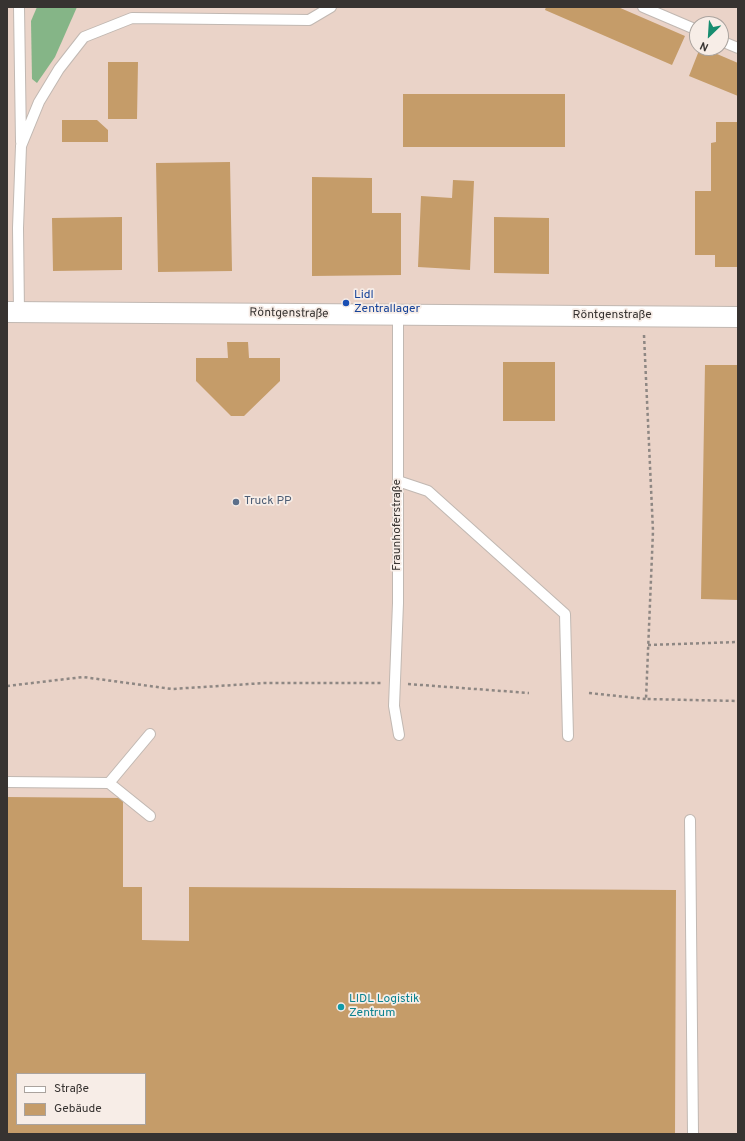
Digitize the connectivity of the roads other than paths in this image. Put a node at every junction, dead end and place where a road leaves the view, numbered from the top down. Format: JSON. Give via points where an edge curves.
{"nodes":[{"id":1,"x":19,"y":7,"type":"edge"},
{"id":2,"x":331,"y":7,"type":"edge"},
{"id":3,"x":643,"y":7,"type":"edge"},
{"id":4,"x":689,"y":27,"type":"edge"},
{"id":5,"x":21,"y":146,"type":"junction"},
{"id":6,"x":13,"y":312,"type":"edge"},
{"id":7,"x":398,"y":315,"type":"junction"},
{"id":8,"x":738,"y":316,"type":"edge"},
{"id":9,"x":398,"y":481,"type":"junction"},
{"id":10,"x":150,"y":734,"type":"dead end"},
{"id":11,"x":399,"y":735,"type":"dead end"},
{"id":12,"x":568,"y":736,"type":"dead end"},
{"id":13,"x":7,"y":782,"type":"edge"},
{"id":14,"x":109,"y":783,"type":"junction"},
{"id":15,"x":150,"y":816,"type":"dead end"},
{"id":16,"x":690,"y":820,"type":"dead end"},
{"id":17,"x":693,"y":1134,"type":"edge"}],
"edges":[{"from":1,"to":5,"type":"lane"},
{"from":2,"to":5,"type":"lane","via":[[309,20],[132,18],[84,37],[59,69],[39,102]]},
{"from":3,"to":4,"type":"lane"},
{"from":5,"to":6,"type":"lane"},
{"from":6,"to":7,"type":"street","name":"Röntgenstraße"},
{"from":7,"to":8,"type":"street","name":"Röntgenstraße"},
{"from":7,"to":9,"type":"lane","name":"Fraunhoferstraße"},
{"from":9,"to":11,"type":"lane","name":"Fraunhoferstraße","via":[[398,603],[394,706]]},
{"from":9,"to":12,"type":"lane","via":[[428,491],[565,614]]},
{"from":10,"to":14,"type":"lane"},
{"from":13,"to":14,"type":"lane"},
{"from":14,"to":15,"type":"lane"},
{"from":16,"to":17,"type":"lane"}]}
